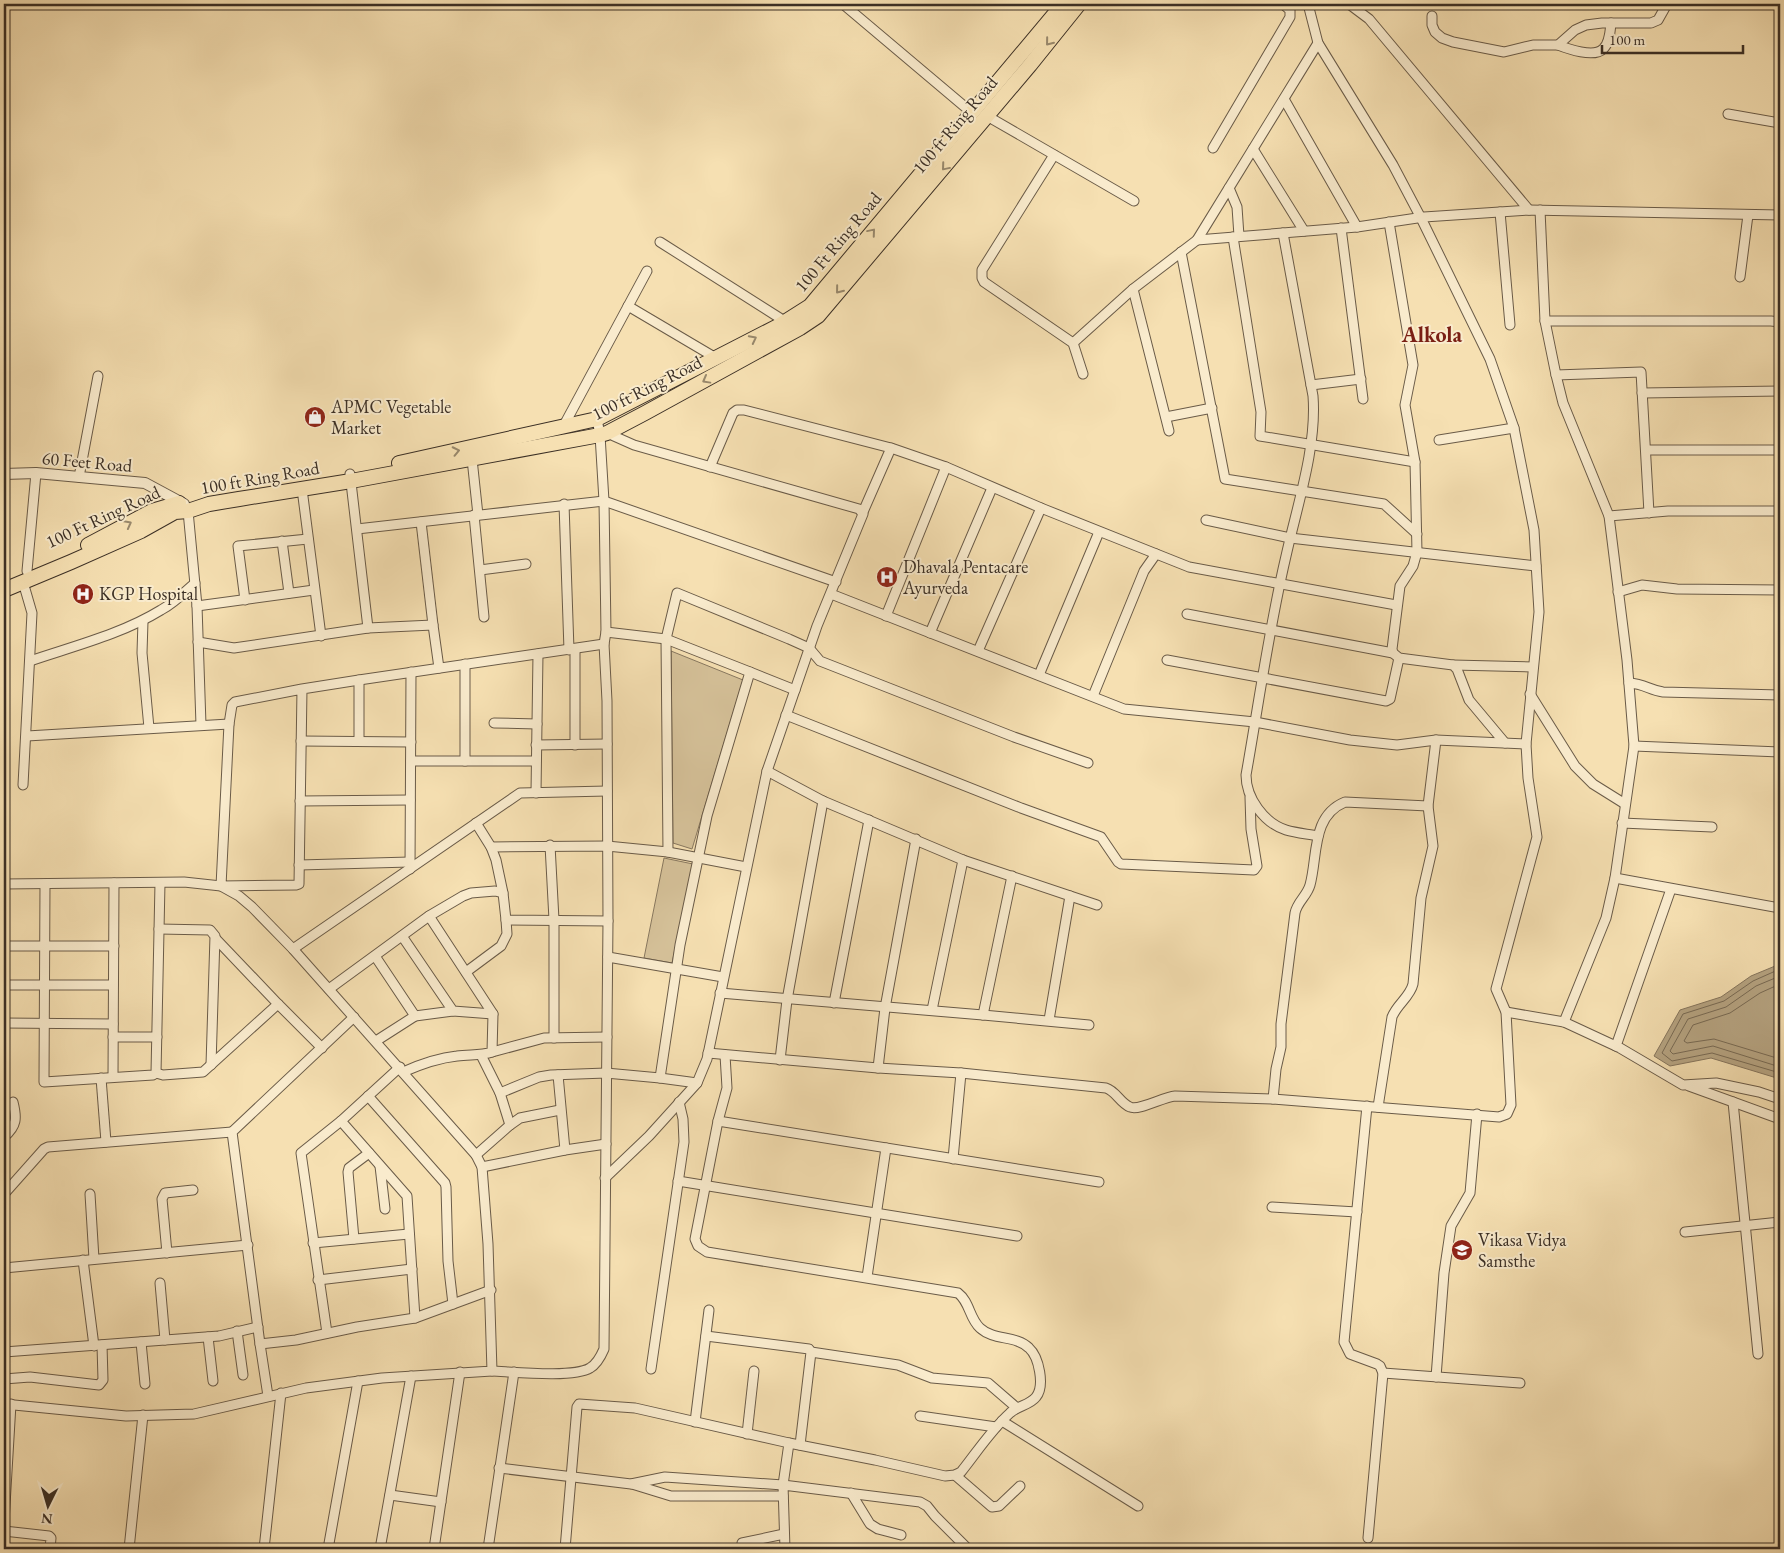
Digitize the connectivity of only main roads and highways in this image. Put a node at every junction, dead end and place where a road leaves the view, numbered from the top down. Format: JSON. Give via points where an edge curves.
{"nodes":[{"id":1,"x":1061,"y":4,"type":"edge"},
{"id":2,"x":1079,"y":4,"type":"edge"},
{"id":3,"x":351,"y":478,"type":"junction"},
{"id":4,"x":185,"y":507,"type":"junction"},
{"id":5,"x":25,"y":576,"type":"junction"},
{"id":6,"x":4,"y":579,"type":"edge"},
{"id":7,"x":4,"y":590,"type":"edge"}],
"edges":[{"from":3,"to":1,"type":"main road","name":"100 Ft Ring Road","one_way":true,"via":[[597,419],[786,322],[810,306]]},
{"from":2,"to":3,"type":"main road","name":"100 ft Ring Road","one_way":true,"via":[[818,316],[800,328],[603,434]]},
{"from":3,"to":4,"type":"main road","name":"100 Ft Ring Road"},
{"from":3,"to":4,"type":"main road","name":"100 ft Ring Road"},
{"from":4,"to":5,"type":"main road","name":"100 ft Ring Road","via":[[132,535]]},
{"from":5,"to":6,"type":"main road"},
{"from":5,"to":7,"type":"main road","name":"100 ft Ring Road"}]}
